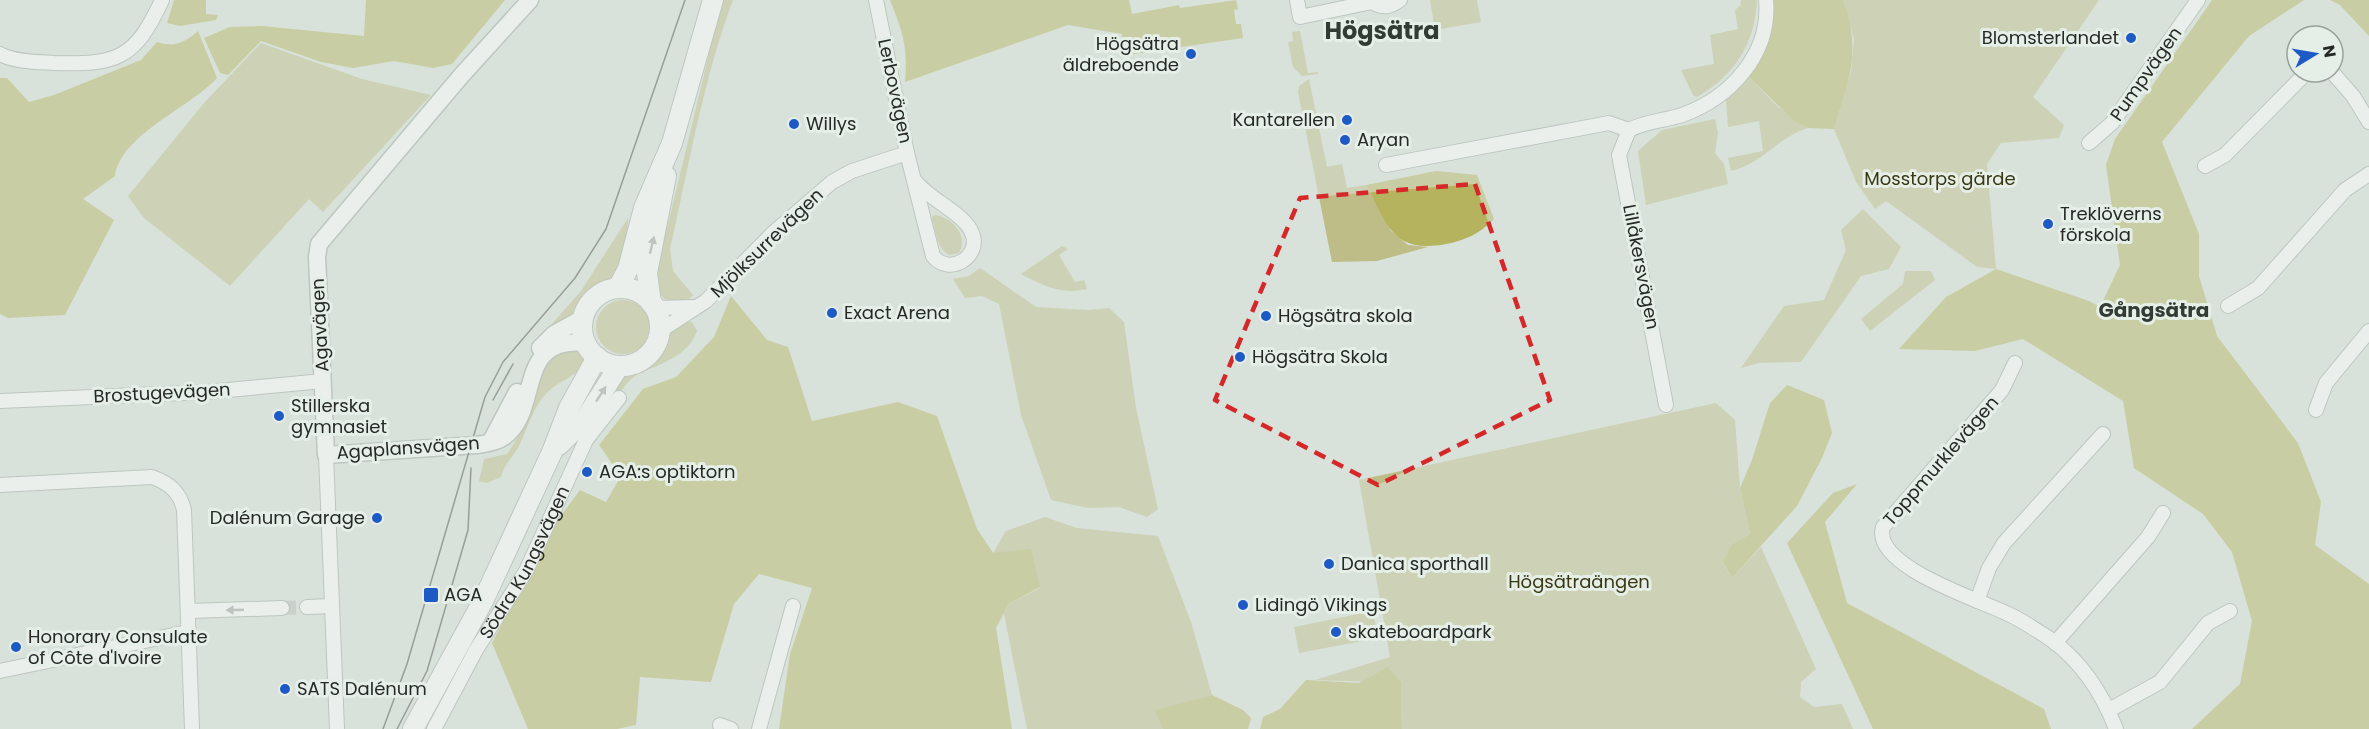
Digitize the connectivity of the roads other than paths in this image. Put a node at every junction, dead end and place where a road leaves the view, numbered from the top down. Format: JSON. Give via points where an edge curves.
{"nodes":[{"id":1,"x":162,"y":0,"type":"edge"},
{"id":2,"x":530,"y":0,"type":"edge"},
{"id":3,"x":713,"y":0,"type":"edge"},
{"id":4,"x":876,"y":0,"type":"edge"},
{"id":5,"x":1297,"y":0,"type":"edge"},
{"id":6,"x":1400,"y":0,"type":"edge"},
{"id":7,"x":1766,"y":0,"type":"edge"},
{"id":8,"x":2198,"y":0,"type":"edge"},
{"id":9,"x":1372,"y":1,"type":"edge"},
{"id":10,"x":0,"y":54,"type":"edge"},
{"id":11,"x":2295,"y":84,"type":"edge"},
{"id":12,"x":2342,"y":84,"type":"edge"},
{"id":13,"x":2369,"y":122,"type":"edge"},
{"id":14,"x":1629,"y":130,"type":"junction"},
{"id":15,"x":672,"y":143,"type":"junction"},
{"id":16,"x":2089,"y":143,"type":"dead end"},
{"id":17,"x":907,"y":153,"type":"junction"},
{"id":18,"x":1386,"y":165,"type":"dead end"},
{"id":19,"x":2205,"y":166,"type":"dead end"},
{"id":20,"x":2369,"y":174,"type":"edge"},
{"id":21,"x":916,"y":182,"type":"junction"},
{"id":22,"x":618,"y":288,"type":"junction"},
{"id":23,"x":653,"y":305,"type":"junction"},
{"id":24,"x":2228,"y":306,"type":"dead end"},
{"id":25,"x":694,"y":307,"type":"junction"},
{"id":26,"x":583,"y":318,"type":"junction"},
{"id":27,"x":660,"y":331,"type":"junction"},
{"id":28,"x":2369,"y":331,"type":"edge"},
{"id":29,"x":591,"y":350,"type":"junction"},
{"id":30,"x":2015,"y":363,"type":"dead end"},
{"id":31,"x":619,"y":366,"type":"junction"},
{"id":32,"x":323,"y":381,"type":"junction"},
{"id":33,"x":619,"y":398,"type":"dead end"},
{"id":34,"x":0,"y":401,"type":"edge"},
{"id":35,"x":1666,"y":405,"type":"dead end"},
{"id":36,"x":2316,"y":410,"type":"dead end"},
{"id":37,"x":2103,"y":434,"type":"dead end"},
{"id":38,"x":491,"y":441,"type":"junction"},
{"id":39,"x":552,"y":452,"type":"junction"},
{"id":40,"x":326,"y":455,"type":"junction"},
{"id":41,"x":0,"y":485,"type":"edge"},
{"id":42,"x":2163,"y":513,"type":"dead end"},
{"id":43,"x":1977,"y":601,"type":"junction"},
{"id":44,"x":332,"y":606,"type":"junction"},
{"id":45,"x":793,"y":606,"type":"dead end"},
{"id":46,"x":307,"y":607,"type":"tunnel mouth"},
{"id":47,"x":282,"y":608,"type":"tunnel mouth"},
{"id":48,"x":188,"y":611,"type":"junction"},
{"id":49,"x":2230,"y":611,"type":"dead end"},
{"id":50,"x":188,"y":632,"type":"junction"},
{"id":51,"x":2055,"y":643,"type":"junction"},
{"id":52,"x":0,"y":671,"type":"edge"},
{"id":53,"x":2109,"y":710,"type":"junction"},
{"id":54,"x":192,"y":729,"type":"edge"},
{"id":55,"x":337,"y":729,"type":"edge"},
{"id":56,"x":413,"y":729,"type":"edge"},
{"id":57,"x":434,"y":729,"type":"edge"},
{"id":58,"x":759,"y":729,"type":"edge"},
{"id":59,"x":2116,"y":729,"type":"edge"}],
"edges":[{"from":1,"to":10,"type":"street","via":[[146,33],[124,54],[94,64],[46,63]]},
{"from":2,"to":32,"type":"street","name":"Agavägen","via":[[320,244],[317,257]]},
{"from":3,"to":15,"type":"main road"},
{"from":4,"to":17,"type":"street","name":"Lerbovägen"},
{"from":5,"to":9,"type":"street","via":[[1300,17]]},
{"from":6,"to":9,"type":"street","via":[[1380,7]]},
{"from":7,"to":14,"type":"street","via":[[1764,29],[1757,49],[1734,85],[1698,109]]},
{"from":8,"to":16,"type":"street","name":"Pumpvägen","via":[[2112,123]]},
{"from":11,"to":19,"type":"street","via":[[2225,155]]},
{"from":12,"to":13,"type":"street"},
{"from":14,"to":18,"type":"street","via":[[1609,123]]},
{"from":14,"to":35,"type":"street","name":"Lillåkersvägen","via":[[1620,154]]},
{"from":15,"to":22,"type":"main road","via":[[644,208],[631,260]]},
{"from":23,"to":15,"type":"main road","one_way":true,"via":[[647,273]]},
{"from":17,"to":21,"type":"street","name":"Lerbovägen"},
{"from":17,"to":25,"type":"street","name":"Mjölksurrevägen","via":[[852,171],[832,182],[773,233],[706,301]]},
{"from":20,"to":24,"type":"street","via":[[2345,190],[2258,288]]},
{"from":21,"to":21,"type":"street","name":"Lerbovägen","via":[[933,256],[945,266],[963,261],[975,240],[970,229]]},
{"from":22,"to":23,"type":"main road","via":[[636,291]]},
{"from":22,"to":26,"type":"main road","via":[[597,296]]},
{"from":23,"to":25,"type":"street","name":"Mjölksurrevägen"},
{"from":23,"to":27,"type":"main road"},
{"from":25,"to":27,"type":"street","name":"Mjölksurrevägen"},
{"from":26,"to":29,"type":"main road","via":[[582,331]]},
{"from":26,"to":38,"type":"street","name":"Agaplansvägen","via":[[554,334],[536,352]]},
{"from":27,"to":31,"type":"main road","via":[[650,354],[640,362]]},
{"from":28,"to":36,"type":"street","via":[[2326,383]]},
{"from":29,"to":31,"type":"main road","via":[[603,362]]},
{"from":29,"to":38,"type":"street","name":"Agaplansvägen","via":[[561,344],[546,352],[532,372],[511,430]]},
{"from":29,"to":39,"type":"main road","name":"Södra Kungsvägen"},
{"from":30,"to":43,"type":"street","name":"Toppmurklevägen","via":[[2002,390],[1881,532],[1885,547],[1924,577]]},
{"from":39,"to":31,"type":"main road","name":"Södra Kungsvägen","one_way":true,"via":[[586,418]]},
{"from":32,"to":34,"type":"street","name":"Brostugevägen","via":[[207,392]]},
{"from":32,"to":40,"type":"street","name":"Agavägen"},
{"from":33,"to":57,"type":"street","name":"Södra Kungsvägen","via":[[586,440],[526,571],[476,650]]},
{"from":37,"to":43,"type":"street","via":[[2004,543],[1989,568]]},
{"from":38,"to":40,"type":"street","name":"Agaplansvägen"},
{"from":39,"to":56,"type":"main road","name":"Södra Kungsvägen","via":[[483,601]]},
{"from":40,"to":44,"type":"street","name":"Agavägen"},
{"from":41,"to":48,"type":"street","via":[[152,477],[170,485],[182,500],[184,510]]},
{"from":42,"to":51,"type":"street","via":[[2148,537]]},
{"from":43,"to":51,"type":"street","name":"Toppmurklevägen","via":[[2007,613]]},
{"from":44,"to":46,"type":"street"},
{"from":44,"to":55,"type":"street","name":"Agavägen"},
{"from":45,"to":58,"type":"street"},
{"from":47,"to":48,"type":"street","one_way":true},
{"from":48,"to":50,"type":"street"},
{"from":49,"to":53,"type":"street","via":[[2208,623],[2160,682]]},
{"from":50,"to":52,"type":"street"},
{"from":50,"to":54,"type":"street"},
{"from":51,"to":53,"type":"street","name":"Toppmurklevägen","via":[[2088,678]]},
{"from":53,"to":59,"type":"street","name":"Toppmurklevägen"}]}
